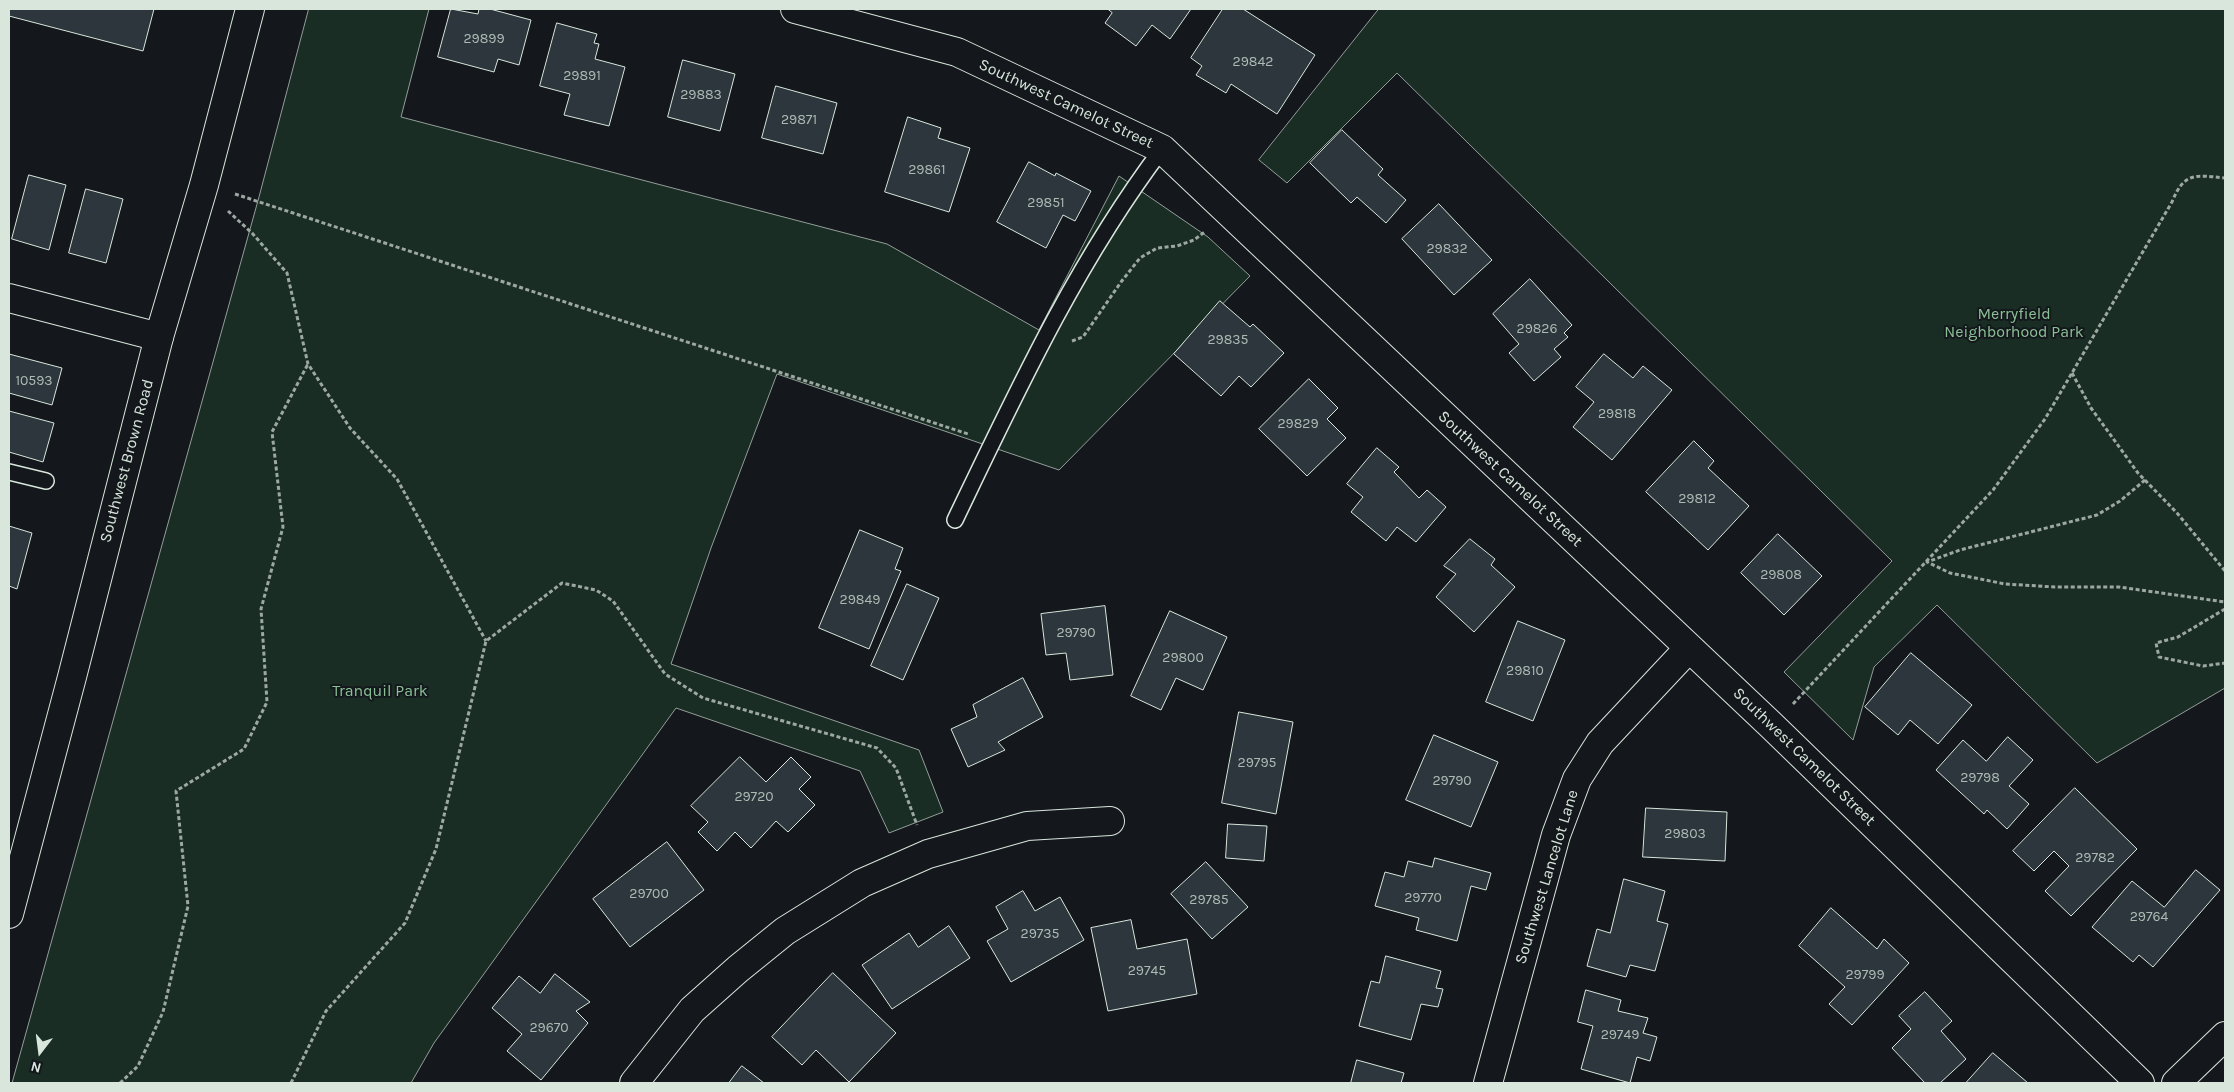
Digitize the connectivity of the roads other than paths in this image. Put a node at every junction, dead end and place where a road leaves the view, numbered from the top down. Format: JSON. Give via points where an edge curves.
{"nodes":[{"id":1,"x":250,"y":9,"type":"edge"},
{"id":2,"x":795,"y":9,"type":"edge"},
{"id":3,"x":1162,"y":149,"type":"junction"},
{"id":4,"x":9,"y":298,"type":"edge"},
{"id":5,"x":160,"y":337,"type":"junction"},
{"id":6,"x":9,"y":472,"type":"edge"},
{"id":7,"x":46,"y":481,"type":"dead end"},
{"id":8,"x":955,"y":520,"type":"dead end"},
{"id":9,"x":1689,"y":648,"type":"junction"},
{"id":10,"x":1110,"y":821,"type":"dead end"},
{"id":11,"x":14,"y":876,"type":"edge"},
{"id":12,"x":9,"y":914,"type":"edge"},
{"id":13,"x":2225,"y":1036,"type":"edge"},
{"id":14,"x":634,"y":1083,"type":"edge"},
{"id":15,"x":1488,"y":1083,"type":"edge"},
{"id":16,"x":2140,"y":1083,"type":"edge"},
{"id":17,"x":2176,"y":1083,"type":"edge"}],
"edges":[{"from":1,"to":5,"type":"street","name":"Southwest Brown Road","via":[[211,187]]},
{"from":2,"to":3,"type":"street","name":"Southwest Camelot Street","via":[[957,52]]},
{"from":3,"to":8,"type":"lane","via":[[1135,184],[1079,274]]},
{"from":3,"to":9,"type":"street","name":"Southwest Camelot Street"},
{"from":4,"to":5,"type":"street"},
{"from":5,"to":11,"type":"street","name":"Southwest Brown Road","via":[[72,677]]},
{"from":6,"to":7,"type":"lane"},
{"from":9,"to":15,"type":"street","name":"Southwest Lancelot Lane","via":[[1600,743],[1577,779],[1556,835]]},
{"from":9,"to":16,"type":"street","name":"Southwest Camelot Street"},
{"from":10,"to":14,"type":"street","via":[[1027,826],[928,854],[862,883],[777,938],[738,968],[692,1010]]},
{"from":11,"to":12,"type":"street","name":"Southwest Brown Road"},
{"from":13,"to":17,"type":"street"}]}
